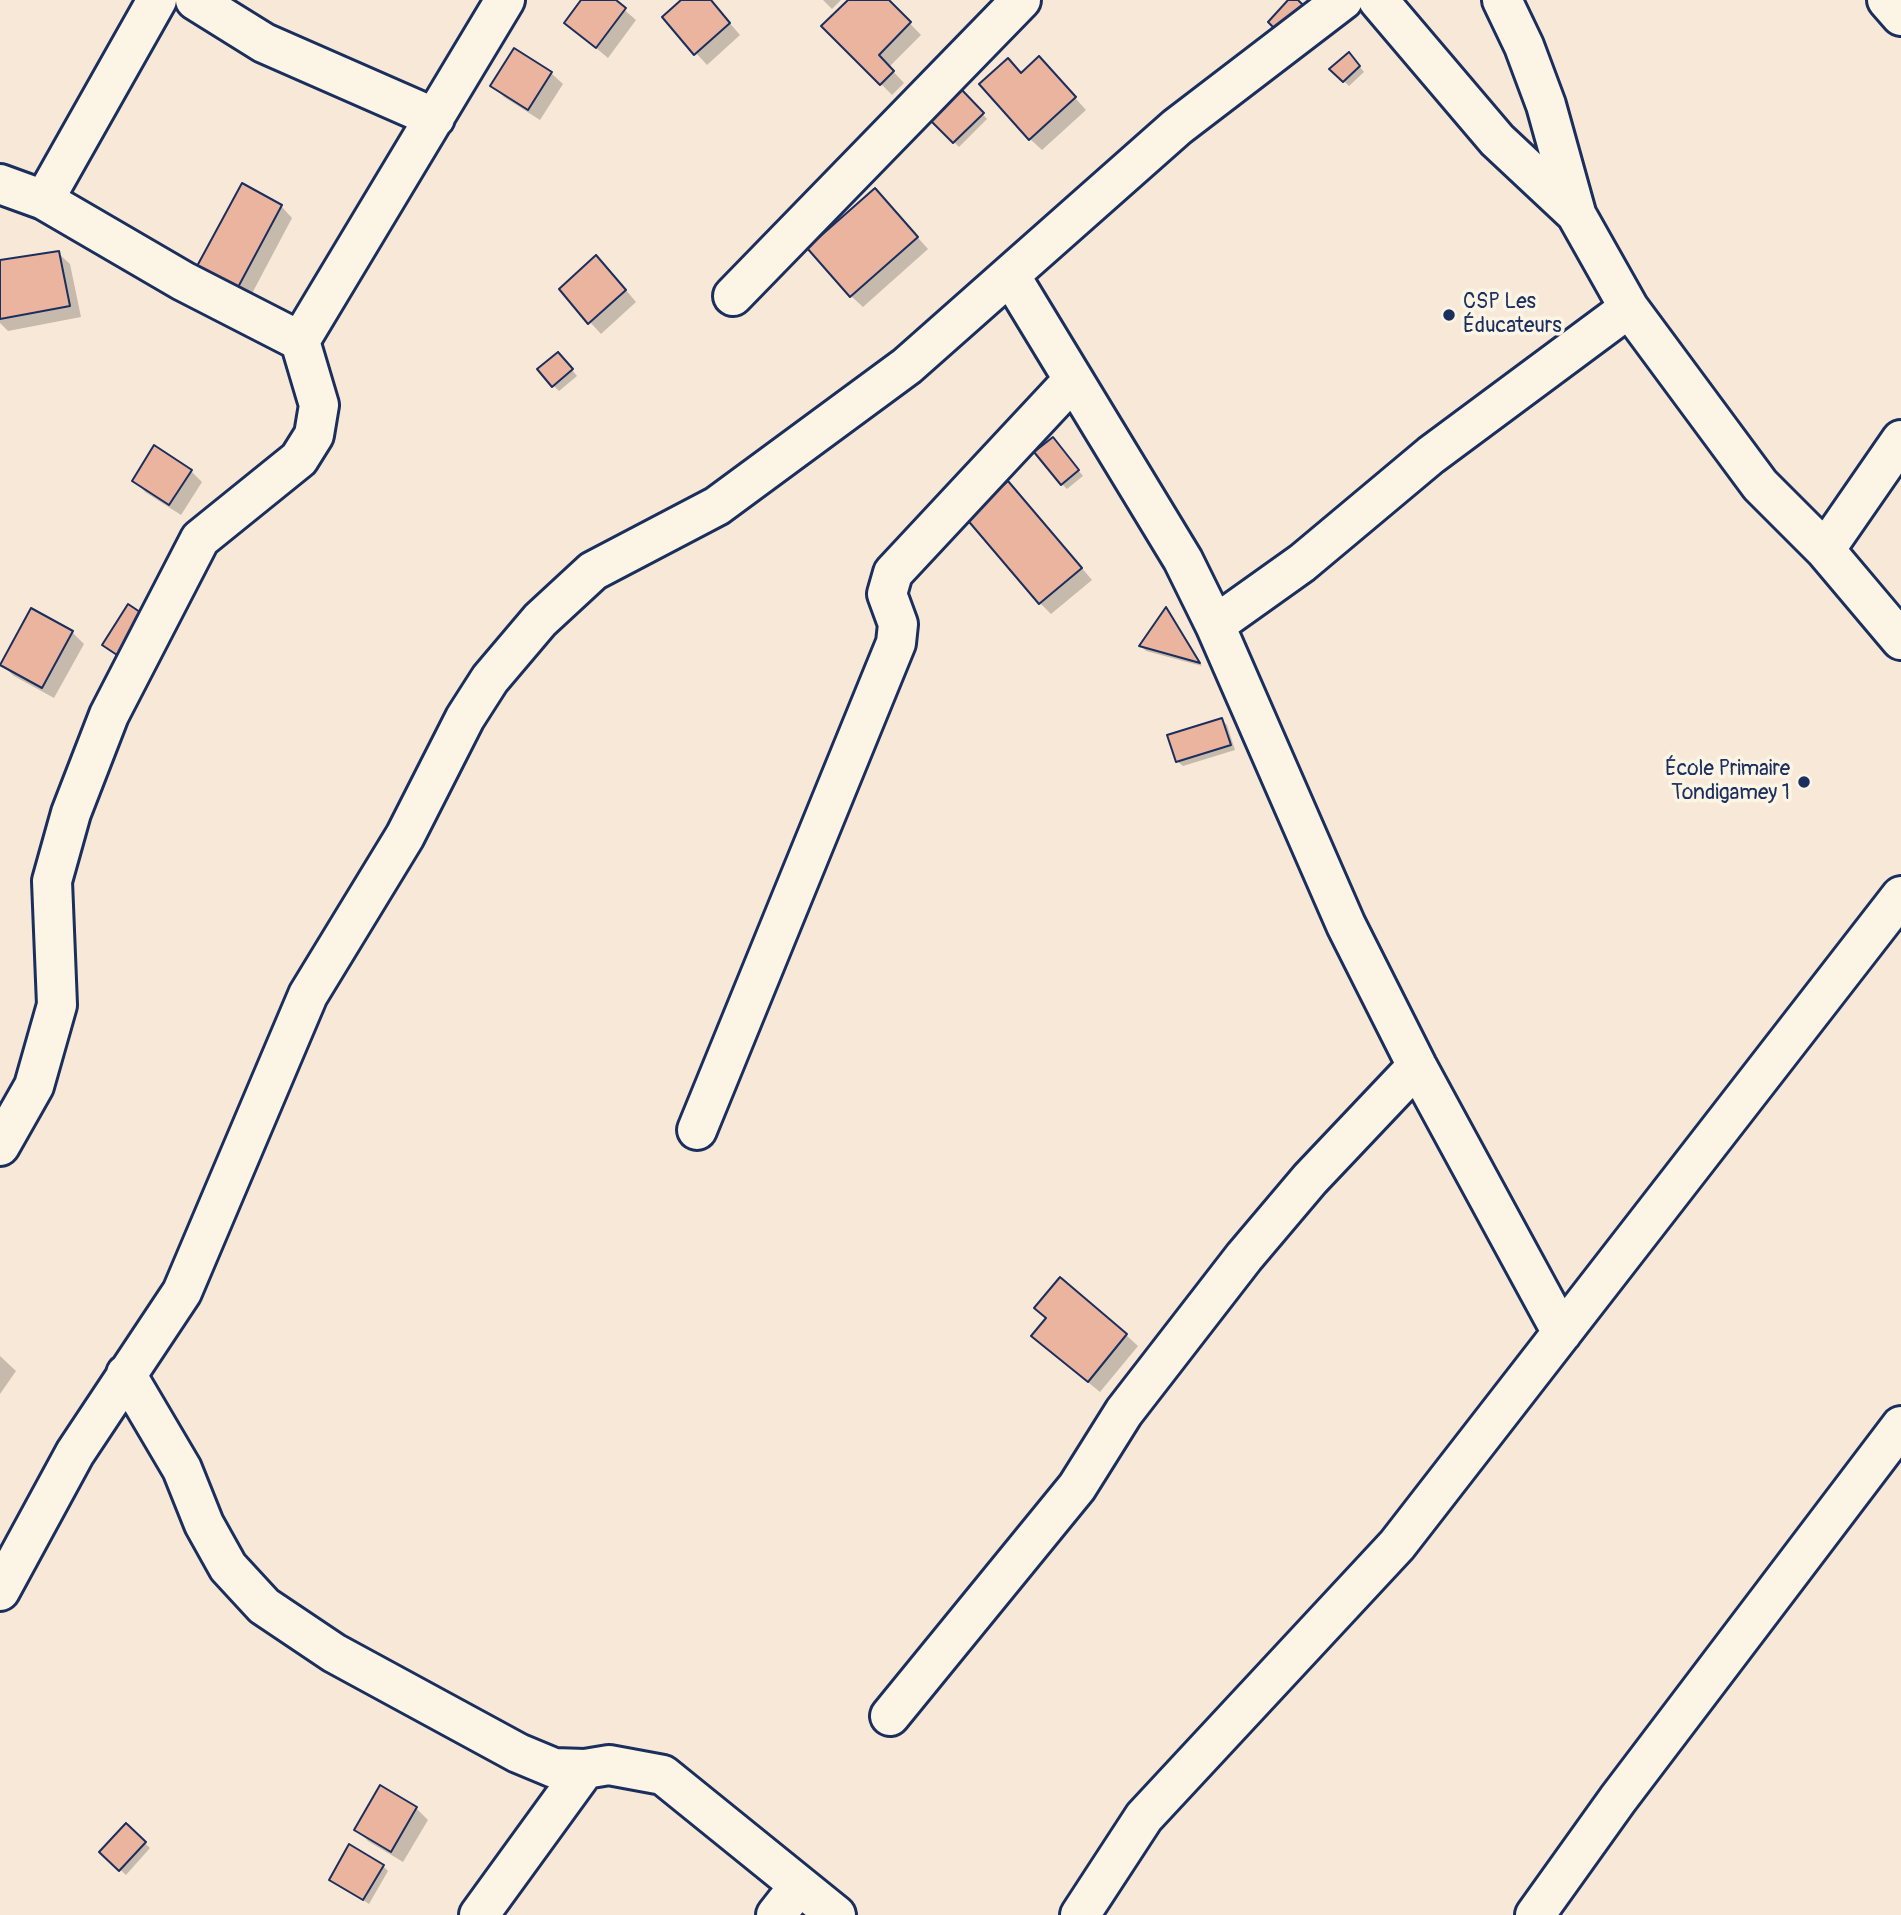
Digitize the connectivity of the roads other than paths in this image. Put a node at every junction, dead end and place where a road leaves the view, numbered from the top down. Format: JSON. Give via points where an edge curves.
{"nodes":[{"id":1,"x":157,"y":0,"type":"edge"},
{"id":2,"x":505,"y":0,"type":"edge"},
{"id":3,"x":1021,"y":0,"type":"edge"},
{"id":4,"x":1343,"y":0,"type":"edge"},
{"id":5,"x":1378,"y":0,"type":"edge"},
{"id":6,"x":1502,"y":0,"type":"edge"},
{"id":7,"x":1888,"y":0,"type":"edge"},
{"id":8,"x":200,"y":1,"type":"edge"},
{"id":9,"x":1901,"y":16,"type":"edge"},
{"id":10,"x":435,"y":118,"type":"junction"},
{"id":11,"x":0,"y":184,"type":"edge"},
{"id":12,"x":44,"y":200,"type":"junction"},
{"id":13,"x":1576,"y":214,"type":"junction"},
{"id":14,"x":1010,"y":275,"type":"junction"},
{"id":15,"x":733,"y":296,"type":"dead end"},
{"id":16,"x":1629,"y":308,"type":"junction"},
{"id":17,"x":300,"y":341,"type":"junction"},
{"id":18,"x":1073,"y":380,"type":"junction"},
{"id":19,"x":1901,"y":440,"type":"edge"},
{"id":20,"x":1825,"y":550,"type":"junction"},
{"id":21,"x":1215,"y":625,"type":"junction"},
{"id":22,"x":1901,"y":640,"type":"edge"},
{"id":23,"x":1901,"y":896,"type":"edge"},
{"id":24,"x":1417,"y":1066,"type":"junction"},
{"id":25,"x":697,"y":1130,"type":"dead end"},
{"id":26,"x":0,"y":1146,"type":"edge"},
{"id":27,"x":1562,"y":1333,"type":"junction"},
{"id":28,"x":126,"y":1374,"type":"junction"},
{"id":29,"x":1901,"y":1426,"type":"edge"},
{"id":30,"x":0,"y":1591,"type":"edge"},
{"id":31,"x":890,"y":1716,"type":"dead end"},
{"id":32,"x":585,"y":1769,"type":"junction"},
{"id":33,"x":787,"y":1901,"type":"edge"},
{"id":34,"x":479,"y":1915,"type":"edge"},
{"id":35,"x":836,"y":1915,"type":"edge"},
{"id":36,"x":1080,"y":1915,"type":"edge"},
{"id":37,"x":1535,"y":1915,"type":"edge"}],
"edges":[{"from":1,"to":12,"type":"street"},
{"from":2,"to":10,"type":"street"},
{"from":3,"to":15,"type":"street"},
{"from":4,"to":14,"type":"street","via":[[1177,127]]},
{"from":5,"to":13,"type":"street","via":[[1497,140]]},
{"from":6,"to":13,"type":"street","via":[[1546,106]]},
{"from":7,"to":9,"type":"street"},
{"from":8,"to":10,"type":"street","via":[[264,43]]},
{"from":10,"to":17,"type":"street"},
{"from":11,"to":12,"type":"street"},
{"from":12,"to":17,"type":"street","via":[[183,281]]},
{"from":13,"to":16,"type":"street"},
{"from":14,"to":18,"type":"street"},
{"from":14,"to":28,"type":"street","via":[[906,366],[717,506],[593,571],[540,620],[490,679],[435,772],[405,836],[308,995],[182,1292]]},
{"from":16,"to":20,"type":"street","via":[[1760,485]]},
{"from":16,"to":21,"type":"street","via":[[1431,455],[1302,563]]},
{"from":17,"to":26,"type":"street","via":[[319,405],[314,435],[299,459],[200,539],[109,715],[71,813],[52,881],[57,1005],[34,1086]]},
{"from":18,"to":21,"type":"street","via":[[1183,560]]},
{"from":18,"to":25,"type":"street","via":[[893,573],[887,594],[898,624],[896,643]]},
{"from":19,"to":20,"type":"street"},
{"from":20,"to":22,"type":"street"},
{"from":21,"to":24,"type":"street","via":[[1346,925]]},
{"from":23,"to":27,"type":"street"},
{"from":24,"to":27,"type":"street"},
{"from":24,"to":31,"type":"street","via":[[1244,1257],[1124,1412],[1077,1487]]},
{"from":27,"to":36,"type":"street","via":[[1397,1545],[1144,1817]]},
{"from":28,"to":30,"type":"street","via":[[75,1453]]},
{"from":28,"to":32,"type":"street","via":[[182,1469],[228,1567],[264,1606],[334,1653],[518,1753],[554,1768]]},
{"from":29,"to":37,"type":"street"},
{"from":32,"to":33,"type":"street","via":[[609,1765],[663,1774]]},
{"from":32,"to":34,"type":"street"},
{"from":33,"to":35,"type":"street"}]}
